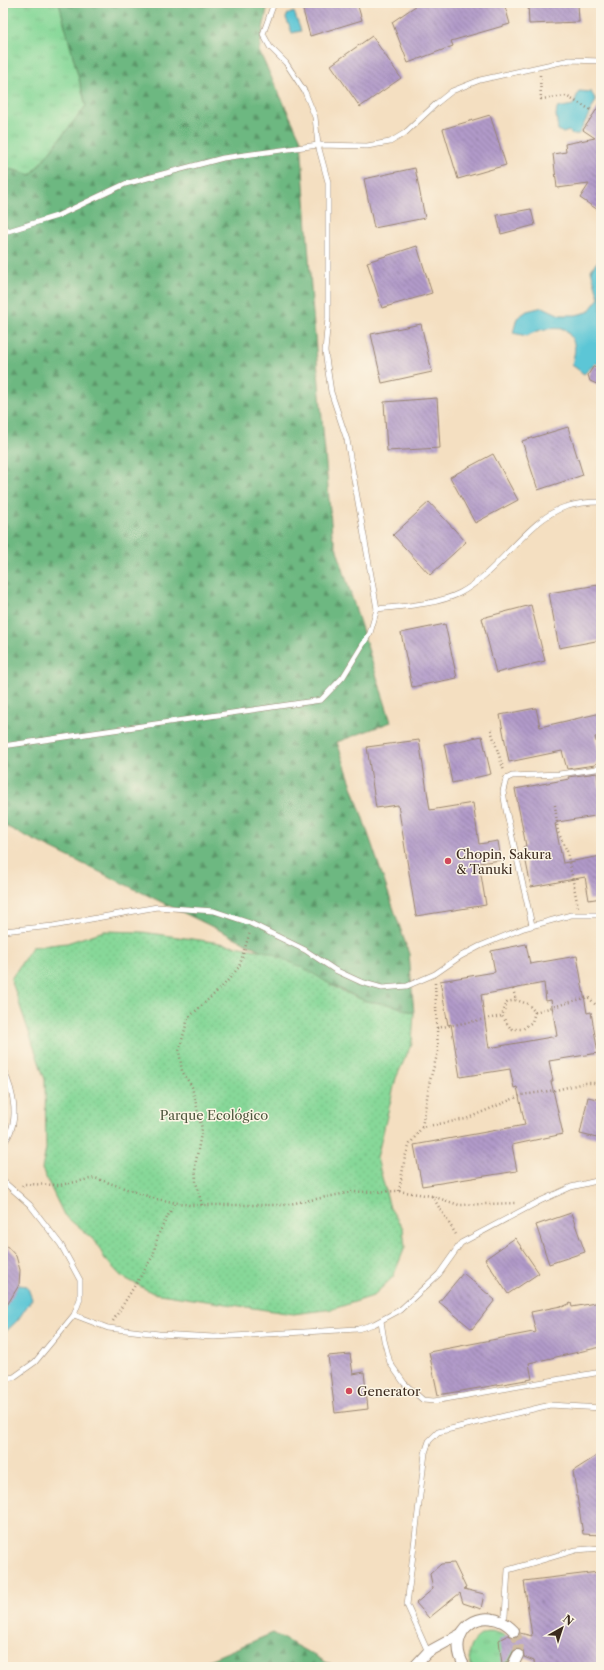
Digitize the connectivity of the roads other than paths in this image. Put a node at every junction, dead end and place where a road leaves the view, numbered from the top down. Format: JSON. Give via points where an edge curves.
{"nodes":[{"id":1,"x":274,"y":3,"type":"edge"},
{"id":2,"x":601,"y":61,"type":"edge"},
{"id":3,"x":318,"y":145,"type":"junction"},
{"id":4,"x":3,"y":231,"type":"edge"},
{"id":5,"x":601,"y":502,"type":"edge"},
{"id":6,"x":377,"y":609,"type":"junction"},
{"id":7,"x":3,"y":746,"type":"edge"},
{"id":8,"x":601,"y":766,"type":"edge"},
{"id":9,"x":601,"y":915,"type":"edge"},
{"id":10,"x":532,"y":926,"type":"junction"},
{"id":11,"x":3,"y":931,"type":"edge"},
{"id":12,"x":3,"y":1070,"type":"edge"},
{"id":13,"x":3,"y":1144,"type":"edge"},
{"id":14,"x":601,"y":1180,"type":"edge"},
{"id":15,"x":3,"y":1181,"type":"edge"},
{"id":16,"x":74,"y":1315,"type":"junction"},
{"id":17,"x":381,"y":1321,"type":"junction"},
{"id":18,"x":601,"y":1372,"type":"edge"},
{"id":19,"x":3,"y":1379,"type":"edge"},
{"id":20,"x":601,"y":1408,"type":"edge"},
{"id":21,"x":601,"y":1548,"type":"edge"},
{"id":22,"x":500,"y":1620,"type":"junction"},
{"id":23,"x":514,"y":1631,"type":"tunnel mouth"},
{"id":24,"x":461,"y":1634,"type":"junction"},
{"id":25,"x":428,"y":1652,"type":"junction"},
{"id":26,"x":518,"y":1655,"type":"tunnel mouth"},
{"id":27,"x":416,"y":1666,"type":"edge"},
{"id":28,"x":427,"y":1667,"type":"edge"},
{"id":29,"x":465,"y":1667,"type":"edge"},
{"id":30,"x":512,"y":1667,"type":"edge"}],
"edges":[{"from":1,"to":3,"type":"lane","via":[[262,34],[270,47],[286,63],[305,92],[315,117]]},
{"from":2,"to":3,"type":"lane","via":[[570,60],[480,80],[452,91],[405,133],[390,142],[367,146]]},
{"from":3,"to":4,"type":"lane","via":[[223,158],[125,184],[57,216]]},
{"from":3,"to":6,"type":"lane","via":[[328,182],[328,318],[325,351],[332,392],[346,440]]},
{"from":5,"to":6,"type":"lane","via":[[583,502],[564,507],[548,516],[474,584],[459,593],[436,601]]},
{"from":6,"to":7,"type":"lane","via":[[370,633],[343,678],[321,700]]},
{"from":8,"to":10,"type":"lane","via":[[596,770],[512,776],[506,779],[503,790],[506,810]]},
{"from":9,"to":10,"type":"lane","via":[[571,915]]},
{"from":10,"to":11,"type":"lane","via":[[480,946],[439,971],[407,986],[382,988],[335,970],[305,950],[250,923],[214,911],[157,907],[53,926]]},
{"from":12,"to":13,"type":"lane","via":[[14,1103],[14,1119],[10,1134]]},
{"from":14,"to":17,"type":"lane","via":[[571,1187],[461,1243],[434,1279],[400,1310]]},
{"from":15,"to":16,"type":"lane","via":[[30,1204],[61,1245],[80,1280],[80,1299]]},
{"from":16,"to":17,"type":"lane","via":[[108,1328],[214,1338],[358,1329]]},
{"from":16,"to":19,"type":"lane","via":[[35,1362],[14,1377]]},
{"from":17,"to":18,"type":"lane","via":[[390,1363],[404,1383],[423,1400],[434,1401]]},
{"from":20,"to":25,"type":"lane","via":[[550,1405],[438,1432],[429,1441],[425,1453],[407,1605]]},
{"from":21,"to":22,"type":"lane","via":[[576,1550],[508,1570],[505,1616]]},
{"from":22,"to":23,"type":"street"},
{"from":22,"to":24,"type":"street","via":[[491,1617],[473,1621]]},
{"from":24,"to":25,"type":"street"},
{"from":24,"to":29,"type":"street","via":[[458,1651]]},
{"from":25,"to":27,"type":"street"},
{"from":26,"to":30,"type":"street"},
{"from":27,"to":28,"type":"street"}]}
